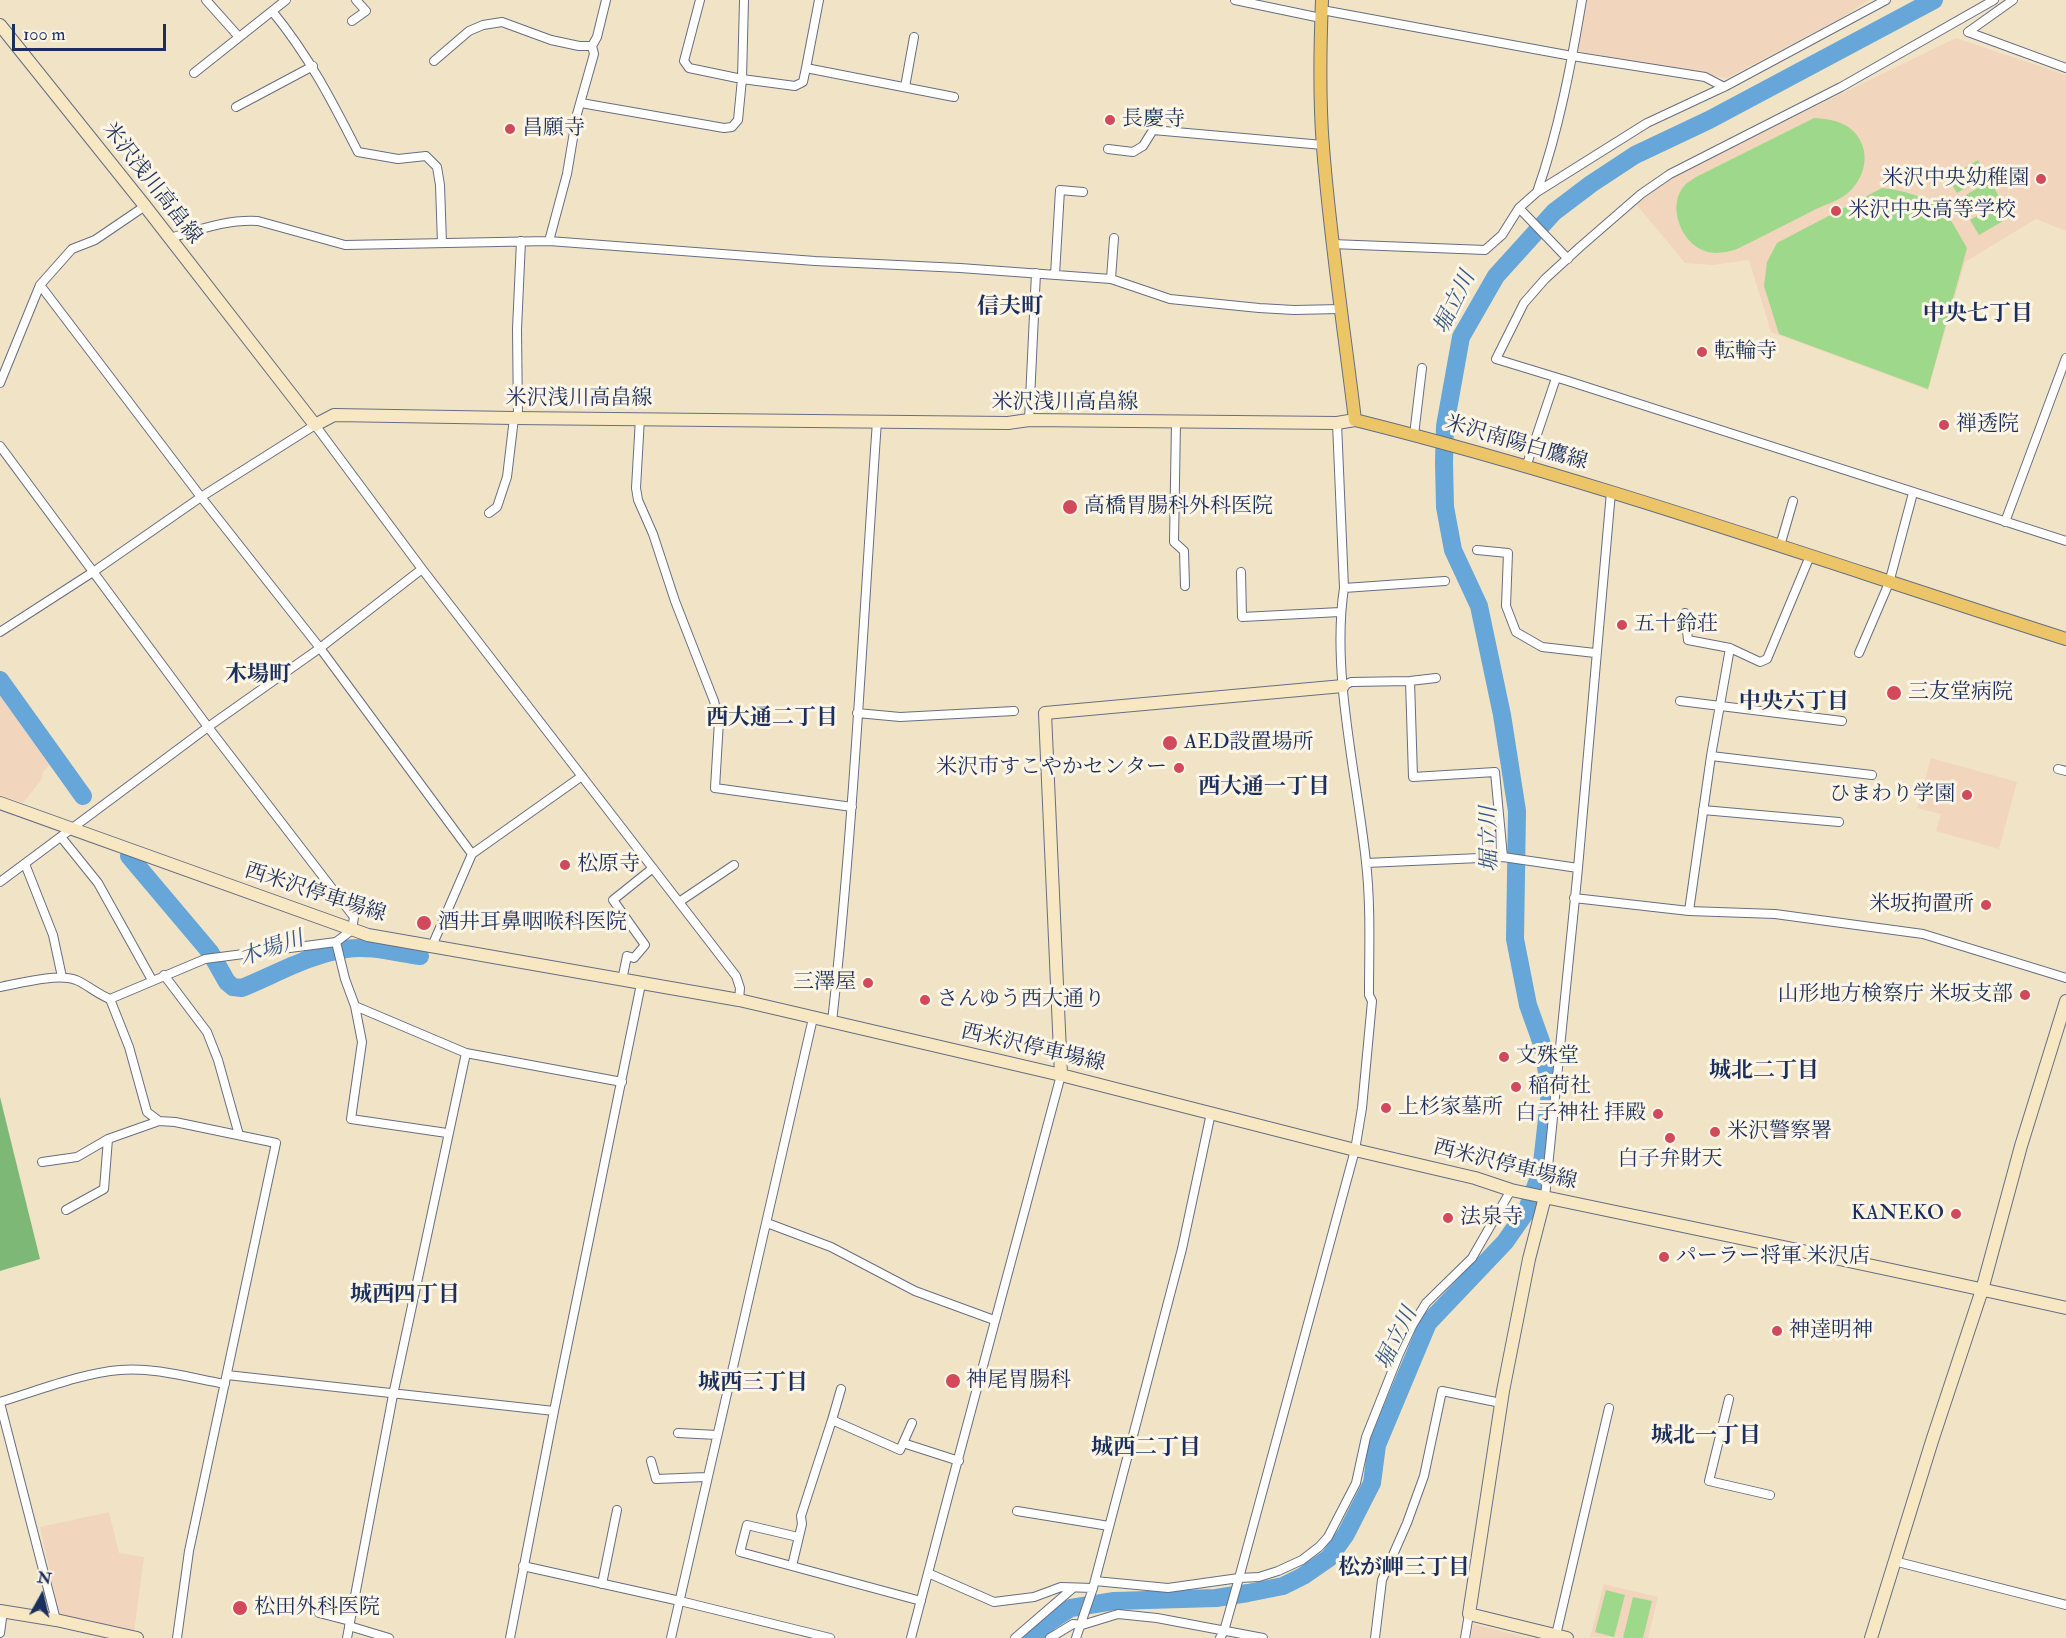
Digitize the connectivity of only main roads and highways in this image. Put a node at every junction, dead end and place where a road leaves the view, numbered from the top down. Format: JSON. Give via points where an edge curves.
{"nodes":[{"id":1,"x":1322,"y":9,"type":"edge"},
{"id":2,"x":0,"y":25,"type":"edge"},
{"id":3,"x":1355,"y":420,"type":"junction"},
{"id":4,"x":2066,"y":639,"type":"edge"},
{"id":5,"x":1343,"y":687,"type":"road end"},
{"id":6,"x":0,"y":803,"type":"edge"},
{"id":7,"x":2066,"y":1001,"type":"edge"},
{"id":8,"x":1061,"y":1075,"type":"junction"},
{"id":9,"x":1543,"y":1197,"type":"junction"},
{"id":10,"x":1982,"y":1290,"type":"junction"},
{"id":11,"x":2066,"y":1308,"type":"edge"},
{"id":12,"x":2,"y":1611,"type":"edge"},
{"id":13,"x":1561,"y":1637,"type":"edge"},
{"id":14,"x":137,"y":1638,"type":"edge"},
{"id":15,"x":1871,"y":1638,"type":"edge"}],
"edges":[{"from":1,"to":3,"type":"main road","via":[[1323,145]]},
{"from":2,"to":3,"type":"main road","name":"米沢浅川高畠線","via":[[315,425],[334,415],[1008,423]]},
{"from":3,"to":4,"type":"main road","name":"米沢南陽白鷹線","via":[[1611,492]]},
{"from":5,"to":8,"type":"main road","via":[[1045,713]]},
{"from":6,"to":8,"type":"main road","name":"西米沢停車場線","via":[[66,833],[368,935],[739,1000]]},
{"from":7,"to":10,"type":"main road"},
{"from":8,"to":9,"type":"main road","name":"西米沢停車場線"},
{"from":9,"to":10,"type":"main road","name":"西米沢停車場線"},
{"from":9,"to":13,"type":"main road","via":[[1501,1403],[1469,1614]]},
{"from":10,"to":11,"type":"main road","name":"西米沢停車場線"},
{"from":10,"to":15,"type":"main road"},
{"from":12,"to":14,"type":"main road"}]}
